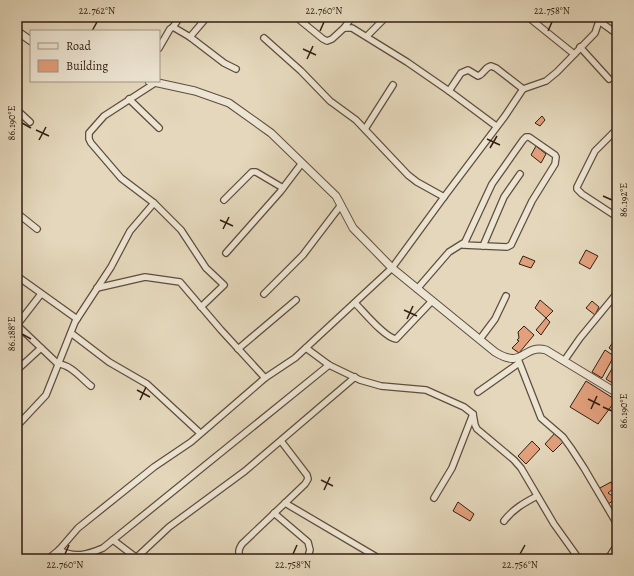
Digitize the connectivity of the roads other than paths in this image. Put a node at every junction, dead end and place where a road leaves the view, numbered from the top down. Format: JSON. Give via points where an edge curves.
{"nodes":[{"id":1,"x":180,"y":17,"type":"edge"},
{"id":2,"x":207,"y":17,"type":"edge"},
{"id":3,"x":296,"y":17,"type":"edge"},
{"id":4,"x":352,"y":17,"type":"edge"},
{"id":5,"x":386,"y":17,"type":"edge"},
{"id":6,"x":528,"y":17,"type":"edge"},
{"id":7,"x":598,"y":19,"type":"edge"},
{"id":8,"x":173,"y":27,"type":"junction"},
{"id":9,"x":344,"y":28,"type":"junction"},
{"id":10,"x":17,"y":31,"type":"edge"},
{"id":11,"x":617,"y":34,"type":"edge"},
{"id":12,"x":367,"y":36,"type":"junction"},
{"id":13,"x":190,"y":37,"type":"junction"},
{"id":14,"x":264,"y":38,"type":"dead end"},
{"id":15,"x":30,"y":40,"type":"edge"},
{"id":16,"x":160,"y":46,"type":"edge"},
{"id":17,"x":580,"y":47,"type":"junction"},
{"id":18,"x":574,"y":54,"type":"junction"},
{"id":19,"x":236,"y":69,"type":"dead end"},
{"id":20,"x":609,"y":79,"type":"dead end"},
{"id":21,"x":152,"y":82,"type":"edge"},
{"id":22,"x":393,"y":85,"type":"dead end"},
{"id":23,"x":523,"y":89,"type":"junction"},
{"id":24,"x":449,"y":91,"type":"junction"},
{"id":25,"x":129,"y":99,"type":"junction"},
{"id":26,"x":17,"y":110,"type":"edge"},
{"id":27,"x":30,"y":122,"type":"dead end"},
{"id":28,"x":496,"y":126,"type":"junction"},
{"id":29,"x":159,"y":128,"type":"dead end"},
{"id":30,"x":365,"y":129,"type":"junction"},
{"id":31,"x":617,"y":129,"type":"edge"},
{"id":32,"x":302,"y":163,"type":"junction"},
{"id":33,"x":520,"y":174,"type":"dead end"},
{"id":34,"x":282,"y":188,"type":"junction"},
{"id":35,"x":444,"y":197,"type":"junction"},
{"id":36,"x":224,"y":200,"type":"dead end"},
{"id":37,"x":154,"y":203,"type":"junction"},
{"id":38,"x":341,"y":205,"type":"junction"},
{"id":39,"x":17,"y":213,"type":"edge"},
{"id":40,"x":617,"y":217,"type":"edge"},
{"id":41,"x":37,"y":229,"type":"dead end"},
{"id":42,"x":463,"y":245,"type":"junction"},
{"id":43,"x":483,"y":246,"type":"junction"},
{"id":44,"x":226,"y":253,"type":"dead end"},
{"id":45,"x":392,"y":268,"type":"junction"},
{"id":46,"x":17,"y":276,"type":"edge"},
{"id":47,"x":97,"y":288,"type":"junction"},
{"id":48,"x":418,"y":289,"type":"junction"},
{"id":49,"x":617,"y":293,"type":"edge"},
{"id":50,"x":41,"y":294,"type":"junction"},
{"id":51,"x":264,"y":294,"type":"dead end"},
{"id":52,"x":506,"y":296,"type":"dead end"},
{"id":53,"x":296,"y":300,"type":"dead end"},
{"id":54,"x":432,"y":301,"type":"junction"},
{"id":55,"x":355,"y":303,"type":"junction"},
{"id":56,"x":201,"y":307,"type":"junction"},
{"id":57,"x":77,"y":319,"type":"junction"},
{"id":58,"x":17,"y":325,"type":"edge"},
{"id":59,"x":71,"y":332,"type":"junction"},
{"id":60,"x":480,"y":339,"type":"junction"},
{"id":61,"x":41,"y":348,"type":"junction"},
{"id":62,"x":306,"y":348,"type":"junction"},
{"id":63,"x":238,"y":349,"type":"junction"},
{"id":64,"x":518,"y":361,"type":"junction"},
{"id":65,"x":564,"y":361,"type":"junction"},
{"id":66,"x":58,"y":364,"type":"junction"},
{"id":67,"x":329,"y":365,"type":"junction"},
{"id":68,"x":17,"y":370,"type":"edge"},
{"id":69,"x":355,"y":377,"type":"junction"},
{"id":70,"x":265,"y":378,"type":"junction"},
{"id":71,"x":91,"y":386,"type":"dead end"},
{"id":72,"x":478,"y":392,"type":"dead end"},
{"id":73,"x":617,"y":393,"type":"edge"},
{"id":74,"x":473,"y":414,"type":"junction"},
{"id":75,"x":17,"y":426,"type":"edge"},
{"id":76,"x":200,"y":432,"type":"junction"},
{"id":77,"x":281,"y":441,"type":"junction"},
{"id":78,"x":537,"y":496,"type":"junction"},
{"id":79,"x":434,"y":498,"type":"dead end"},
{"id":80,"x":285,"y":503,"type":"junction"},
{"id":81,"x":274,"y":513,"type":"junction"},
{"id":82,"x":504,"y":521,"type":"dead end"},
{"id":83,"x":617,"y":524,"type":"edge"},
{"id":84,"x":113,"y":540,"type":"junction"},
{"id":85,"x":617,"y":545,"type":"edge"},
{"id":86,"x":59,"y":550,"type":"junction"},
{"id":87,"x":66,"y":556,"type":"edge"},
{"id":88,"x":137,"y":558,"type":"edge"},
{"id":89,"x":48,"y":559,"type":"edge"},
{"id":90,"x":241,"y":559,"type":"edge"},
{"id":91,"x":307,"y":559,"type":"edge"},
{"id":92,"x":380,"y":559,"type":"edge"},
{"id":93,"x":579,"y":559,"type":"edge"},
{"id":94,"x":608,"y":559,"type":"edge"}],
"edges":[{"from":1,"to":8,"type":"street"},
{"from":2,"to":13,"type":"street"},
{"from":3,"to":9,"type":"street","via":[[327,41],[332,40]]},
{"from":4,"to":9,"type":"street"},
{"from":5,"to":12,"type":"street"},
{"from":6,"to":18,"type":"street"},
{"from":7,"to":11,"type":"street"},
{"from":7,"to":17,"type":"street","via":[[594,32]]},
{"from":8,"to":13,"type":"street"},
{"from":8,"to":16,"type":"street"},
{"from":9,"to":12,"type":"street","via":[[352,28]]},
{"from":10,"to":15,"type":"street"},
{"from":12,"to":24,"type":"street"},
{"from":13,"to":19,"type":"street"},
{"from":14,"to":30,"type":"street","via":[[330,101]]},
{"from":17,"to":18,"type":"street"},
{"from":17,"to":20,"type":"street"},
{"from":18,"to":23,"type":"street","via":[[546,81]]},
{"from":21,"to":25,"type":"street"},
{"from":21,"to":32,"type":"street","via":[[195,91],[230,103],[271,133]]},
{"from":22,"to":30,"type":"street"},
{"from":23,"to":24,"type":"street","via":[[491,66],[478,76],[468,70],[464,71]]},
{"from":23,"to":28,"type":"street"},
{"from":24,"to":28,"type":"street"},
{"from":25,"to":29,"type":"street"},
{"from":25,"to":37,"type":"street","via":[[104,116],[89,133],[89,139],[121,178]]},
{"from":26,"to":27,"type":"street"},
{"from":28,"to":35,"type":"street"},
{"from":30,"to":35,"type":"street","via":[[408,175]]},
{"from":31,"to":40,"type":"street","via":[[595,151],[577,187],[582,194]]},
{"from":32,"to":34,"type":"street"},
{"from":32,"to":38,"type":"street","via":[[336,196]]},
{"from":33,"to":43,"type":"street","via":[[498,208]]},
{"from":34,"to":36,"type":"street","via":[[252,172]]},
{"from":34,"to":44,"type":"street"},
{"from":35,"to":45,"type":"street"},
{"from":37,"to":47,"type":"street","via":[[130,231]]},
{"from":37,"to":56,"type":"street","via":[[181,230],[206,268],[224,285]]},
{"from":38,"to":45,"type":"street","via":[[353,228]]},
{"from":38,"to":51,"type":"street","via":[[303,256]]},
{"from":39,"to":41,"type":"street"},
{"from":42,"to":43,"type":"street"},
{"from":42,"to":43,"type":"street","via":[[492,184],[523,140],[529,137],[556,157],[555,164],[532,201],[511,245]]},
{"from":42,"to":48,"type":"street","via":[[449,252]]},
{"from":45,"to":48,"type":"street"},
{"from":45,"to":55,"type":"street"},
{"from":46,"to":50,"type":"street"},
{"from":47,"to":56,"type":"street","via":[[146,277],[180,282]]},
{"from":47,"to":57,"type":"street"},
{"from":48,"to":54,"type":"street"},
{"from":49,"to":65,"type":"street"},
{"from":50,"to":57,"type":"street"},
{"from":50,"to":58,"type":"street"},
{"from":52,"to":60,"type":"street","via":[[495,319]]},
{"from":53,"to":63,"type":"street"},
{"from":54,"to":55,"type":"street","via":[[396,339],[385,333]]},
{"from":54,"to":60,"type":"street"},
{"from":55,"to":62,"type":"street"},
{"from":56,"to":63,"type":"street"},
{"from":57,"to":59,"type":"street"},
{"from":58,"to":61,"type":"street"},
{"from":59,"to":66,"type":"street"},
{"from":59,"to":76,"type":"street","via":[[109,362],[146,384]]},
{"from":60,"to":64,"type":"street","via":[[504,358]]},
{"from":61,"to":66,"type":"street"},
{"from":61,"to":68,"type":"street"},
{"from":62,"to":67,"type":"street"},
{"from":62,"to":70,"type":"street"},
{"from":63,"to":70,"type":"street"},
{"from":64,"to":65,"type":"street","via":[[534,349],[540,349]]},
{"from":64,"to":72,"type":"street"},
{"from":64,"to":83,"type":"street","via":[[541,418],[563,437],[571,448]]},
{"from":65,"to":73,"type":"street"},
{"from":66,"to":71,"type":"street","via":[[68,367]]},
{"from":66,"to":75,"type":"street","via":[[46,395]]},
{"from":67,"to":69,"type":"street"},
{"from":67,"to":84,"type":"street"},
{"from":69,"to":74,"type":"street","via":[[381,386],[426,390],[464,407]]},
{"from":69,"to":77,"type":"street"},
{"from":70,"to":76,"type":"street"},
{"from":74,"to":78,"type":"street","via":[[477,429],[514,460]]},
{"from":74,"to":79,"type":"street","via":[[452,468]]},
{"from":76,"to":86,"type":"street","via":[[191,442],[154,467],[78,528]]},
{"from":77,"to":80,"type":"street","via":[[308,479]]},
{"from":77,"to":88,"type":"street","via":[[169,527]]},
{"from":78,"to":82,"type":"street","via":[[511,512]]},
{"from":78,"to":93,"type":"street"},
{"from":80,"to":81,"type":"street"},
{"from":80,"to":92,"type":"street"},
{"from":81,"to":90,"type":"street","via":[[242,544],[239,549]]},
{"from":81,"to":91,"type":"street","via":[[308,542],[310,550]]},
{"from":84,"to":87,"type":"street","via":[[91,553]]},
{"from":84,"to":88,"type":"street"},
{"from":85,"to":94,"type":"street"},
{"from":86,"to":87,"type":"street"},
{"from":86,"to":89,"type":"street"}]}
